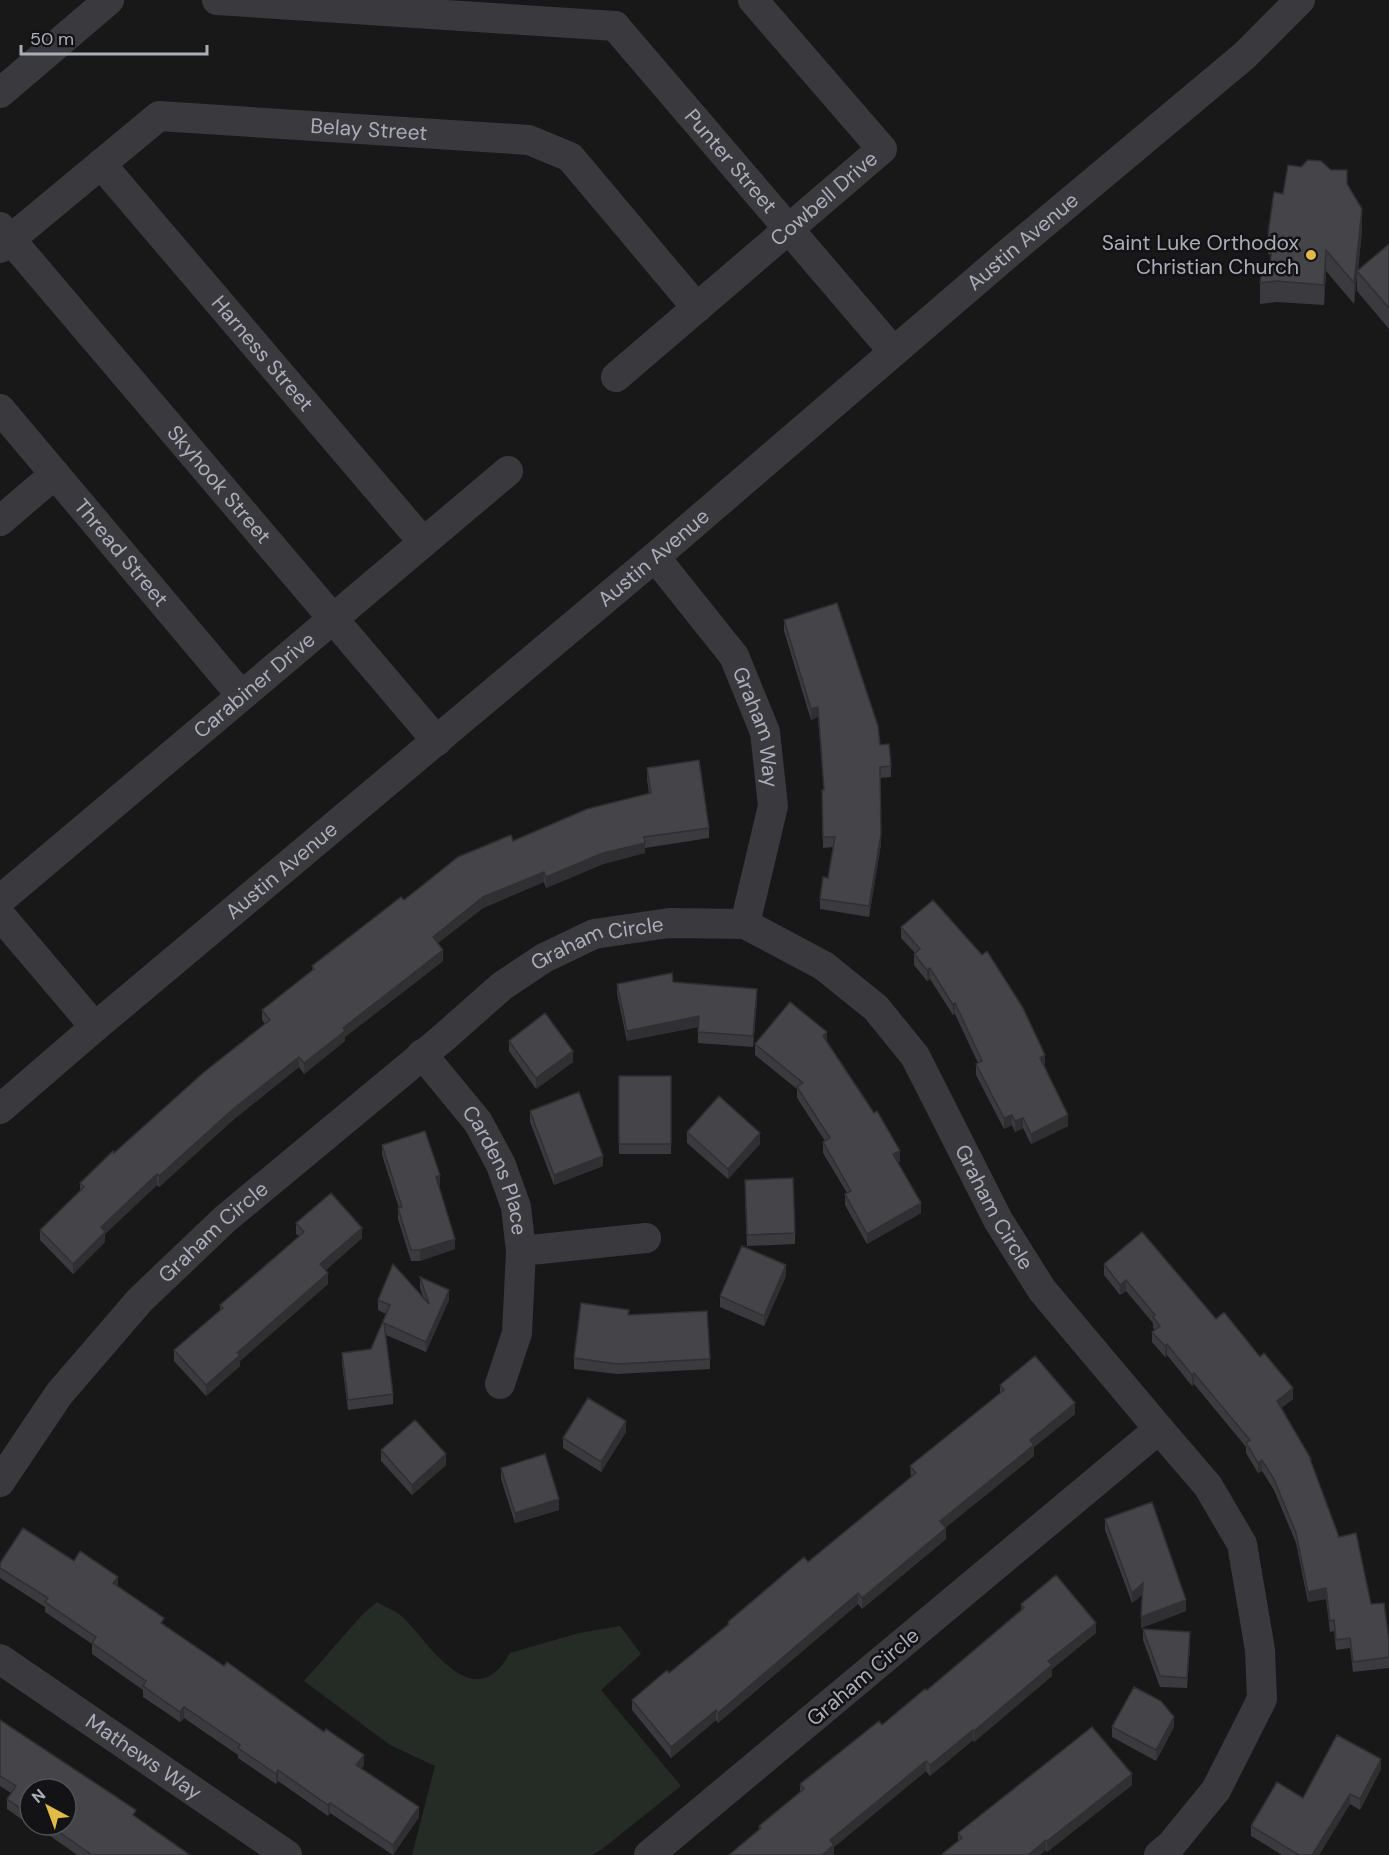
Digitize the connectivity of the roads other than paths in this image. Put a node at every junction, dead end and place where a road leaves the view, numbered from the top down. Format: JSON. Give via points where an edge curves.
{"nodes":[{"id":1,"x":109,"y":0,"type":"edge"},
{"id":2,"x":216,"y":0,"type":"edge"},
{"id":3,"x":753,"y":0,"type":"edge"},
{"id":4,"x":1300,"y":0,"type":"edge"},
{"id":5,"x":616,"y":13,"type":"edge"},
{"id":6,"x":0,"y":93,"type":"edge"},
{"id":7,"x":101,"y":164,"type":"junction"},
{"id":8,"x":789,"y":230,"type":"junction"},
{"id":9,"x":3,"y":238,"type":"edge"},
{"id":10,"x":698,"y":308,"type":"junction"},
{"id":11,"x":893,"y":351,"type":"junction"},
{"id":12,"x":616,"y":377,"type":"dead end"},
{"id":13,"x":0,"y":409,"type":"edge"},
{"id":14,"x":508,"y":471,"type":"dead end"},
{"id":15,"x":55,"y":474,"type":"junction"},
{"id":16,"x":0,"y":521,"type":"edge"},
{"id":17,"x":423,"y":542,"type":"junction"},
{"id":18,"x":655,"y":557,"type":"junction"},
{"id":19,"x":333,"y":618,"type":"junction"},
{"id":20,"x":241,"y":695,"type":"junction"},
{"id":21,"x":437,"y":741,"type":"junction"},
{"id":22,"x":0,"y":900,"type":"edge"},
{"id":23,"x":0,"y":915,"type":"edge"},
{"id":24,"x":745,"y":924,"type":"junction"},
{"id":25,"x":95,"y":1027,"type":"junction"},
{"id":26,"x":422,"y":1054,"type":"junction"},
{"id":27,"x":0,"y":1109,"type":"edge"},
{"id":28,"x":646,"y":1238,"type":"dead end"},
{"id":29,"x":521,"y":1251,"type":"junction"},
{"id":30,"x":500,"y":1384,"type":"dead end"},
{"id":31,"x":1159,"y":1429,"type":"junction"},
{"id":32,"x":0,"y":1482,"type":"edge"},
{"id":33,"x":0,"y":1659,"type":"edge"},
{"id":34,"x":287,"y":1855,"type":"edge"},
{"id":35,"x":650,"y":1855,"type":"edge"},
{"id":36,"x":1159,"y":1855,"type":"edge"}],
"edges":[{"from":1,"to":6,"type":"street"},
{"from":2,"to":5,"type":"street"},
{"from":3,"to":8,"type":"street","name":"Cowbell Drive","via":[[882,150]]},
{"from":4,"to":11,"type":"street","name":"Austin Avenue","via":[[1244,56]]},
{"from":5,"to":8,"type":"street","name":"Punter Street"},
{"from":7,"to":9,"type":"street","name":"Belay Street"},
{"from":7,"to":10,"type":"street","name":"Belay Street","via":[[159,116],[529,140],[570,157]]},
{"from":7,"to":17,"type":"street","name":"Harness Street"},
{"from":8,"to":10,"type":"street","name":"Cowbell Drive"},
{"from":8,"to":11,"type":"street","name":"Punter Street"},
{"from":9,"to":19,"type":"street","name":"Skyhook Street"},
{"from":10,"to":12,"type":"street","name":"Cowbell Drive"},
{"from":11,"to":18,"type":"street","name":"Austin Avenue"},
{"from":13,"to":15,"type":"street","name":"Thread Street"},
{"from":14,"to":17,"type":"street","name":"Carabiner Drive"},
{"from":15,"to":16,"type":"street"},
{"from":15,"to":20,"type":"street","name":"Thread Street"},
{"from":17,"to":19,"type":"street","name":"Carabiner Drive"},
{"from":18,"to":21,"type":"street","name":"Austin Avenue"},
{"from":18,"to":24,"type":"street","name":"Graham Way","via":[[734,656],[765,732],[773,806]]},
{"from":19,"to":20,"type":"street","name":"Carabiner Drive"},
{"from":19,"to":21,"type":"street","name":"Skyhook Street"},
{"from":20,"to":22,"type":"street","name":"Carabiner Drive"},
{"from":21,"to":25,"type":"street","name":"Austin Avenue"},
{"from":23,"to":25,"type":"street"},
{"from":24,"to":26,"type":"street","name":"Graham Circle","via":[[669,923],[594,934],[544,958],[501,987]]},
{"from":24,"to":31,"type":"street","name":"Graham Circle","via":[[824,966],[876,1008],[915,1056],[998,1220],[1042,1290]]},
{"from":25,"to":27,"type":"street","name":"Austin Avenue"},
{"from":26,"to":29,"type":"street","name":"Cardens Place","via":[[478,1122],[501,1165],[516,1207]]},
{"from":26,"to":32,"type":"street","name":"Graham Circle","via":[[225,1219],[140,1300],[59,1394]]},
{"from":28,"to":29,"type":"street","name":"Cardens Place"},
{"from":29,"to":30,"type":"street","via":[[517,1333]]},
{"from":31,"to":35,"type":"street","name":"Graham Circle"},
{"from":31,"to":36,"type":"street","name":"Graham Circle","via":[[1208,1486],[1242,1544],[1260,1650],[1262,1699],[1216,1790]]},
{"from":33,"to":34,"type":"street","name":"Mathews Way"}]}
